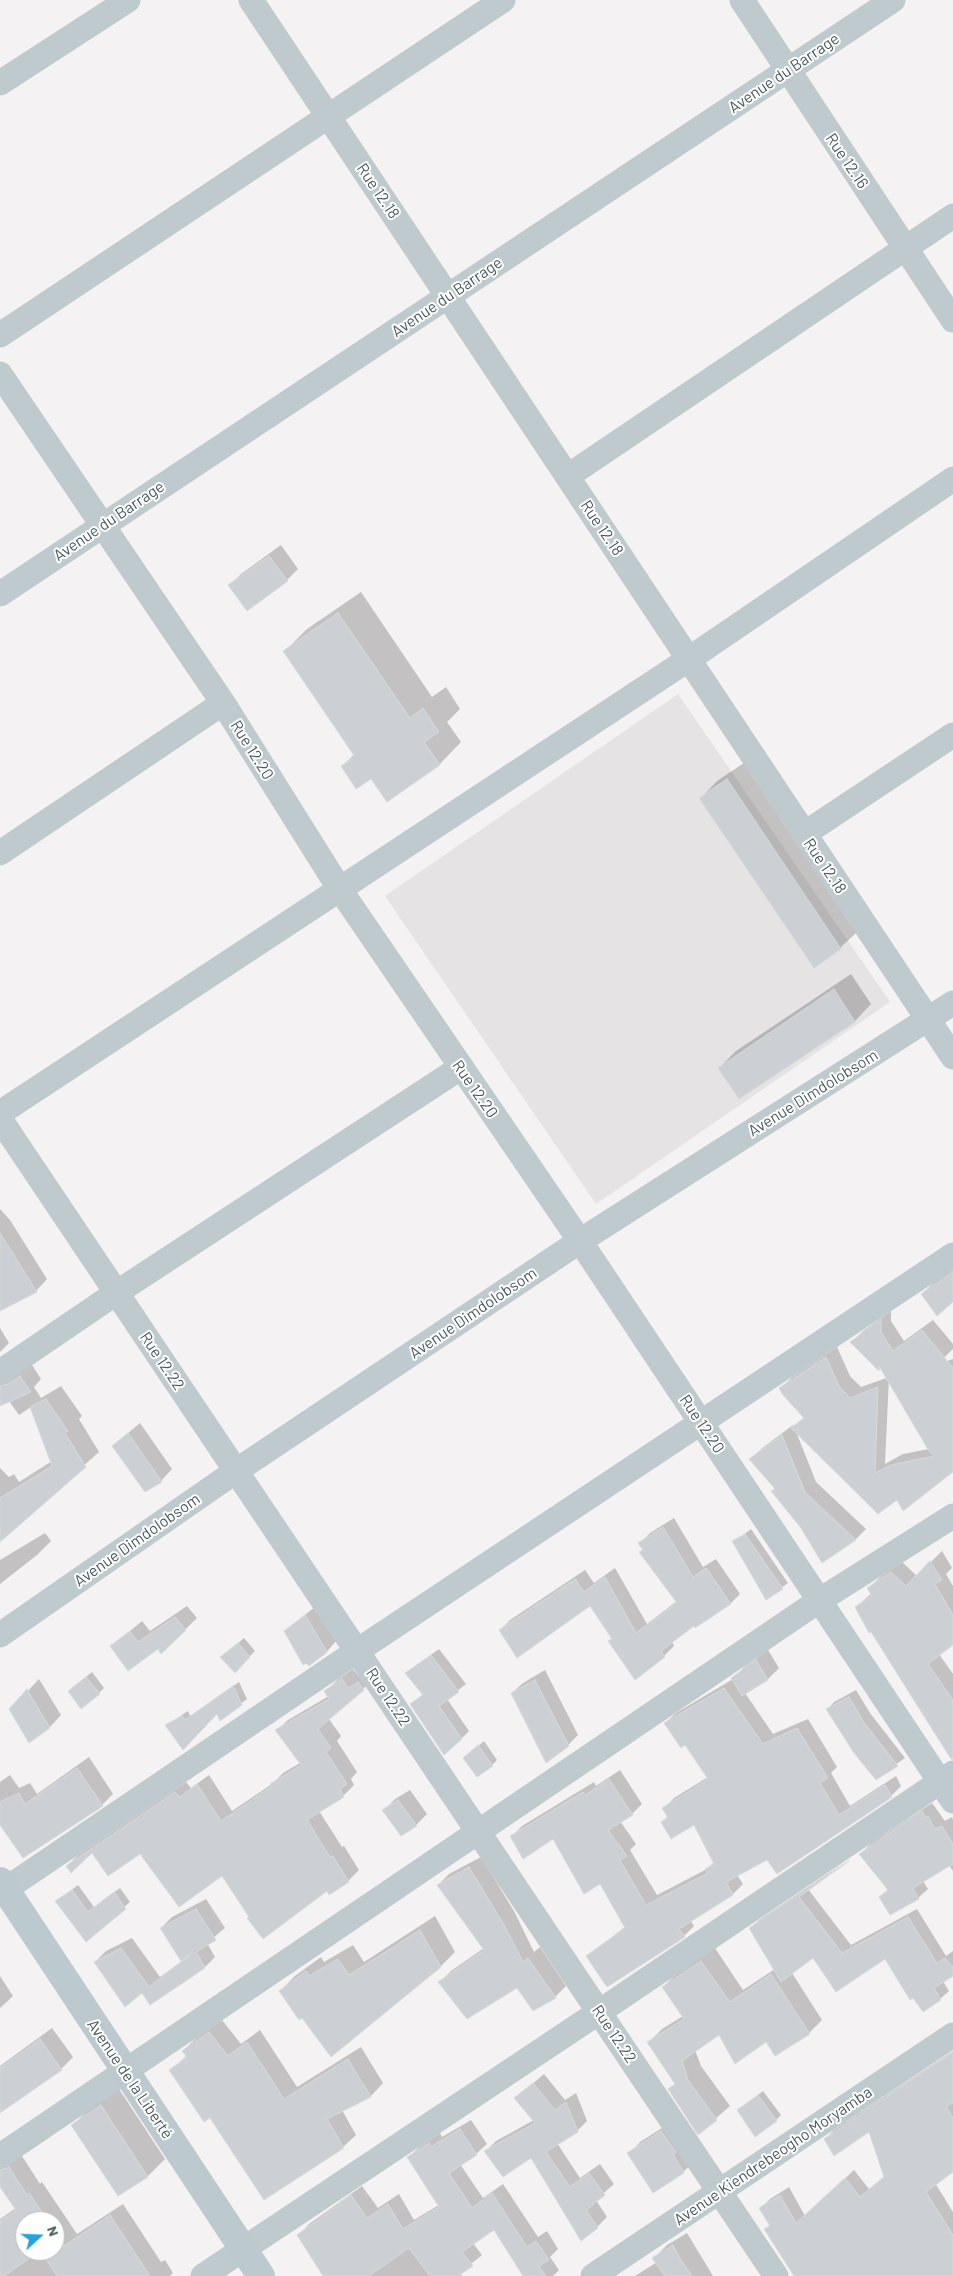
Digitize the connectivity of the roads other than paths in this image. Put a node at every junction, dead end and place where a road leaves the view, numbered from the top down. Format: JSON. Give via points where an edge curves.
{"nodes":[{"id":1,"x":128,"y":0,"type":"edge"},
{"id":2,"x":251,"y":0,"type":"edge"},
{"id":3,"x":503,"y":0,"type":"edge"},
{"id":4,"x":742,"y":0,"type":"edge"},
{"id":5,"x":893,"y":0,"type":"edge"},
{"id":6,"x":788,"y":71,"type":"junction"},
{"id":7,"x":0,"y":83,"type":"edge"},
{"id":8,"x":329,"y":116,"type":"junction"},
{"id":9,"x":953,"y":216,"type":"edge"},
{"id":10,"x":905,"y":248,"type":"junction"},
{"id":11,"x":448,"y":297,"type":"junction"},
{"id":12,"x":953,"y":320,"type":"edge"},
{"id":13,"x":0,"y":335,"type":"edge"},
{"id":14,"x":0,"y":374,"type":"edge"},
{"id":15,"x":568,"y":476,"type":"junction"},
{"id":16,"x":953,"y":479,"type":"edge"},
{"id":17,"x":102,"y":526,"type":"junction"},
{"id":18,"x":0,"y":594,"type":"edge"},
{"id":19,"x":689,"y":659,"type":"junction"},
{"id":20,"x":222,"y":703,"type":"junction"},
{"id":21,"x":953,"y":735,"type":"edge"},
{"id":22,"x":804,"y":834,"type":"junction"},
{"id":23,"x":0,"y":853,"type":"edge"},
{"id":24,"x":339,"y":888,"type":"junction"},
{"id":25,"x":953,"y":1003,"type":"edge"},
{"id":26,"x":929,"y":1020,"type":"junction"},
{"id":27,"x":953,"y":1057,"type":"edge"},
{"id":28,"x":460,"y":1068,"type":"junction"},
{"id":29,"x":0,"y":1113,"type":"edge"},
{"id":30,"x":0,"y":1118,"type":"edge"},
{"id":31,"x":580,"y":1241,"type":"junction"},
{"id":32,"x":953,"y":1255,"type":"edge"},
{"id":33,"x":116,"y":1293,"type":"junction"},
{"id":34,"x":0,"y":1372,"type":"edge"},
{"id":35,"x":700,"y":1423,"type":"junction"},
{"id":36,"x":236,"y":1471,"type":"junction"},
{"id":37,"x":953,"y":1516,"type":"edge"},
{"id":38,"x":820,"y":1600,"type":"junction"},
{"id":39,"x":0,"y":1635,"type":"edge"},
{"id":40,"x":357,"y":1651,"type":"junction"},
{"id":41,"x":949,"y":1785,"type":"edge"},
{"id":42,"x":479,"y":1833,"type":"junction"},
{"id":43,"x":2,"y":1888,"type":"edge"},
{"id":44,"x":599,"y":2012,"type":"junction"},
{"id":45,"x":953,"y":2035,"type":"edge"},
{"id":46,"x":125,"y":2072,"type":"junction"},
{"id":47,"x":0,"y":2156,"type":"edge"},
{"id":48,"x":720,"y":2192,"type":"junction"},
{"id":49,"x":244,"y":2249,"type":"junction"},
{"id":50,"x":203,"y":2276,"type":"edge"},
{"id":51,"x":261,"y":2276,"type":"edge"},
{"id":52,"x":593,"y":2276,"type":"edge"},
{"id":53,"x":776,"y":2276,"type":"edge"}],
"edges":[{"from":1,"to":7,"type":"street"},
{"from":2,"to":8,"type":"street","name":"Rue 12.18"},
{"from":3,"to":8,"type":"street"},
{"from":4,"to":6,"type":"street","name":"Rue 12.16"},
{"from":5,"to":6,"type":"street","name":"Avenue du Barrage"},
{"from":6,"to":10,"type":"street","name":"Rue 12.16"},
{"from":6,"to":11,"type":"street","name":"Avenue du Barrage"},
{"from":8,"to":11,"type":"street","name":"Rue 12.18"},
{"from":8,"to":13,"type":"street"},
{"from":9,"to":10,"type":"street"},
{"from":10,"to":12,"type":"street","name":"Rue 12.16"},
{"from":10,"to":15,"type":"street"},
{"from":11,"to":15,"type":"street","name":"Rue 12.18"},
{"from":11,"to":17,"type":"street","name":"Avenue du Barrage"},
{"from":14,"to":17,"type":"street","name":"Rue 12.20"},
{"from":15,"to":19,"type":"street","name":"Rue 12.18"},
{"from":16,"to":19,"type":"street"},
{"from":17,"to":18,"type":"street","name":"Avenue du Barrage"},
{"from":17,"to":20,"type":"street","name":"Rue 12.20"},
{"from":19,"to":22,"type":"street","name":"Rue 12.18"},
{"from":19,"to":24,"type":"street"},
{"from":20,"to":23,"type":"street"},
{"from":20,"to":24,"type":"street","name":"Rue 12.20"},
{"from":21,"to":22,"type":"street"},
{"from":22,"to":26,"type":"street","name":"Rue 12.18"},
{"from":24,"to":28,"type":"street","name":"Rue 12.20"},
{"from":24,"to":29,"type":"street"},
{"from":25,"to":26,"type":"street","name":"Avenue Dimdolobsom"},
{"from":26,"to":27,"type":"street","name":"Rue 12.18"},
{"from":26,"to":31,"type":"street","name":"Avenue Dimdolobsom"},
{"from":28,"to":31,"type":"street","name":"Rue 12.20"},
{"from":28,"to":33,"type":"street"},
{"from":30,"to":33,"type":"street","name":"Rue 12.22"},
{"from":31,"to":35,"type":"street","name":"Rue 12.20"},
{"from":31,"to":36,"type":"street","name":"Avenue Dimdolobsom"},
{"from":32,"to":35,"type":"street"},
{"from":33,"to":34,"type":"street"},
{"from":33,"to":36,"type":"street","name":"Rue 12.22"},
{"from":35,"to":38,"type":"street","name":"Rue 12.20"},
{"from":35,"to":40,"type":"street"},
{"from":36,"to":39,"type":"street","name":"Avenue Dimdolobsom"},
{"from":36,"to":40,"type":"street","name":"Rue 12.22"},
{"from":37,"to":38,"type":"street"},
{"from":38,"to":41,"type":"street","name":"Rue 12.20"},
{"from":38,"to":42,"type":"street"},
{"from":40,"to":42,"type":"street","name":"Rue 12.22"},
{"from":40,"to":43,"type":"street"},
{"from":41,"to":44,"type":"street"},
{"from":42,"to":44,"type":"street","name":"Rue 12.22"},
{"from":42,"to":46,"type":"street"},
{"from":43,"to":46,"type":"main road","name":"Avenue de la Liberté"},
{"from":44,"to":48,"type":"street","name":"Rue 12.22"},
{"from":44,"to":49,"type":"street"},
{"from":45,"to":48,"type":"street","name":"Avenue Kiendrebeogho Moryamba"},
{"from":46,"to":47,"type":"street"},
{"from":46,"to":49,"type":"main road","name":"Avenue de la Liberté"},
{"from":48,"to":52,"type":"street","name":"Avenue Kiendrebeogho Moryamba"},
{"from":48,"to":53,"type":"street","name":"Rue 12.22"},
{"from":49,"to":50,"type":"street"},
{"from":49,"to":51,"type":"main road","name":"Avenue de la Liberté"}]}
